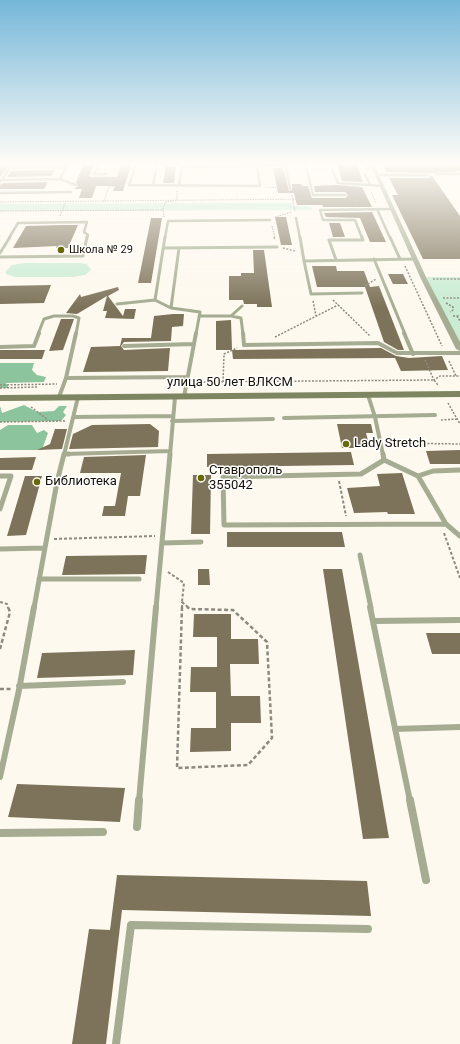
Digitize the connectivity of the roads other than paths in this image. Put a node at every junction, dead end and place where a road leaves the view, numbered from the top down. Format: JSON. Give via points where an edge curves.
{"nodes":[{"id":1,"x":320,"y":211,"type":"edge"},
{"id":2,"x":379,"y":211,"type":"edge"},
{"id":3,"x":393,"y":211,"type":"edge"},
{"id":4,"x":296,"y":218,"type":"road end"},
{"id":5,"x":270,"y":220,"type":"road end"},
{"id":6,"x":277,"y":247,"type":"road end"},
{"id":7,"x":164,"y":248,"type":"junction"},
{"id":8,"x":180,"y":248,"type":"junction"},
{"id":9,"x":0,"y":253,"type":"edge"},
{"id":10,"x":0,"y":258,"type":"edge"},
{"id":11,"x":401,"y":259,"type":"junction"},
{"id":12,"x":415,"y":259,"type":"junction"},
{"id":13,"x":304,"y":260,"type":"junction"},
{"id":14,"x":336,"y":260,"type":"junction"},
{"id":15,"x":374,"y":260,"type":"junction"},
{"id":16,"x":362,"y":293,"type":"road end"},
{"id":17,"x":155,"y":300,"type":"junction"},
{"id":18,"x":117,"y":304,"type":"dead end"},
{"id":19,"x":242,"y":306,"type":"dead end"},
{"id":20,"x":171,"y":308,"type":"junction"},
{"id":21,"x":199,"y":316,"type":"junction"},
{"id":22,"x":231,"y":316,"type":"junction"},
{"id":23,"x":194,"y":344,"type":"junction"},
{"id":24,"x":124,"y":346,"type":"dead end"},
{"id":25,"x":0,"y":347,"type":"edge"},
{"id":26,"x":460,"y":349,"type":"edge"},
{"id":27,"x":460,"y":353,"type":"edge"},
{"id":28,"x":413,"y":354,"type":"junction"},
{"id":29,"x":66,"y":378,"type":"junction"},
{"id":30,"x":188,"y":378,"type":"junction"},
{"id":31,"x":460,"y":394,"type":"edge"},
{"id":32,"x":368,"y":395,"type":"junction"},
{"id":33,"x":59,"y":397,"type":"junction"},
{"id":34,"x":78,"y":397,"type":"junction"},
{"id":35,"x":180,"y":397,"type":"junction"},
{"id":36,"x":0,"y":398,"type":"edge"},
{"id":37,"x":435,"y":415,"type":"dead end"},
{"id":38,"x":376,"y":417,"type":"junction"},
{"id":39,"x":74,"y":418,"type":"junction"},
{"id":40,"x":284,"y":418,"type":"dead end"},
{"id":41,"x":173,"y":419,"type":"junction"},
{"id":42,"x":273,"y":419,"type":"dead end"},
{"id":43,"x":170,"y":451,"type":"junction"},
{"id":44,"x":65,"y":454,"type":"junction"},
{"id":45,"x":384,"y":460,"type":"junction"},
{"id":46,"x":460,"y":470,"type":"edge"},
{"id":47,"x":0,"y":476,"type":"edge"},
{"id":48,"x":418,"y":476,"type":"junction"},
{"id":49,"x":58,"y":482,"type":"junction"},
{"id":50,"x":108,"y":482,"type":"dead end"},
{"id":51,"x":0,"y":509,"type":"edge"},
{"id":52,"x":444,"y":524,"type":"junction"},
{"id":53,"x":460,"y":536,"type":"edge"},
{"id":54,"x":201,"y":542,"type":"dead end"},
{"id":55,"x":162,"y":543,"type":"junction"},
{"id":56,"x":45,"y":548,"type":"junction"},
{"id":57,"x":0,"y":549,"type":"edge"},
{"id":58,"x":360,"y":556,"type":"dead end"},
{"id":59,"x":39,"y":579,"type":"junction"},
{"id":60,"x":139,"y":579,"type":"dead end"},
{"id":61,"x":460,"y":620,"type":"edge"},
{"id":62,"x":374,"y":621,"type":"junction"},
{"id":63,"x":122,"y":682,"type":"dead end"},
{"id":64,"x":19,"y":686,"type":"junction"},
{"id":65,"x":460,"y":727,"type":"edge"},
{"id":66,"x":396,"y":729,"type":"junction"},
{"id":67,"x":0,"y":777,"type":"edge"},
{"id":68,"x":137,"y":827,"type":"dead end"},
{"id":69,"x":103,"y":832,"type":"dead end"},
{"id":70,"x":0,"y":833,"type":"edge"},
{"id":71,"x":426,"y":880,"type":"dead end"},
{"id":72,"x":368,"y":929,"type":"dead end"},
{"id":73,"x":116,"y":1044,"type":"edge"}],
"edges":[{"from":1,"to":14,"type":"lane","via":[[323,220],[355,220],[363,240],[329,240]]},
{"from":2,"to":11,"type":"lane"},
{"from":3,"to":12,"type":"street"},
{"from":4,"to":13,"type":"lane"},
{"from":5,"to":7,"type":"lane","via":[[168,221]]},
{"from":6,"to":8,"type":"lane"},
{"from":7,"to":8,"type":"lane"},
{"from":7,"to":17,"type":"lane"},
{"from":8,"to":20,"type":"lane"},
{"from":9,"to":10,"type":"lane","via":[[18,223],[86,222],[84,232],[88,235],[83,256]]},
{"from":11,"to":12,"type":"lane"},
{"from":11,"to":15,"type":"lane"},
{"from":12,"to":26,"type":"street"},
{"from":13,"to":14,"type":"lane"},
{"from":13,"to":16,"type":"lane","via":[[311,294]]},
{"from":14,"to":15,"type":"lane"},
{"from":15,"to":28,"type":"lane"},
{"from":17,"to":18,"type":"lane"},
{"from":17,"to":20,"type":"lane"},
{"from":19,"to":22,"type":"lane"},
{"from":20,"to":21,"type":"lane","via":[[200,312]]},
{"from":21,"to":22,"type":"lane"},
{"from":21,"to":23,"type":"lane"},
{"from":22,"to":28,"type":"lane","via":[[241,318],[244,345],[378,343],[397,353]]},
{"from":23,"to":24,"type":"lane"},
{"from":23,"to":30,"type":"lane"},
{"from":25,"to":29,"type":"lane","via":[[34,346],[44,319],[54,316],[79,318]]},
{"from":27,"to":28,"type":"lane"},
{"from":29,"to":30,"type":"lane"},
{"from":29,"to":33,"type":"lane"},
{"from":30,"to":35,"type":"lane"},
{"from":31,"to":32,"type":"street","name":"улица 50 лет ВЛКСМ"},
{"from":32,"to":35,"type":"street","name":"улица 50 лет ВЛКСМ"},
{"from":32,"to":38,"type":"lane"},
{"from":33,"to":34,"type":"street","name":"улица 50 лет ВЛКСМ"},
{"from":33,"to":36,"type":"street","name":"улица 50 лет ВЛКСМ"},
{"from":34,"to":35,"type":"street","name":"улица 50 лет ВЛКСМ"},
{"from":34,"to":39,"type":"lane"},
{"from":35,"to":41,"type":"lane"},
{"from":37,"to":38,"type":"lane"},
{"from":38,"to":40,"type":"lane"},
{"from":38,"to":45,"type":"lane"},
{"from":39,"to":41,"type":"lane"},
{"from":39,"to":44,"type":"lane"},
{"from":41,"to":42,"type":"lane"},
{"from":41,"to":43,"type":"lane"},
{"from":43,"to":44,"type":"lane"},
{"from":43,"to":55,"type":"lane"},
{"from":44,"to":49,"type":"lane"},
{"from":45,"to":48,"type":"lane"},
{"from":45,"to":52,"type":"lane","via":[[361,474],[223,477],[224,525]]},
{"from":46,"to":48,"type":"lane","via":[[433,471]]},
{"from":47,"to":51,"type":"lane","via":[[12,476]]},
{"from":48,"to":52,"type":"lane"},
{"from":49,"to":50,"type":"lane"},
{"from":49,"to":56,"type":"lane"},
{"from":52,"to":53,"type":"lane"},
{"from":54,"to":55,"type":"lane"},
{"from":55,"to":68,"type":"lane"},
{"from":56,"to":57,"type":"lane"},
{"from":56,"to":59,"type":"lane"},
{"from":58,"to":62,"type":"lane"},
{"from":59,"to":60,"type":"lane"},
{"from":59,"to":64,"type":"lane"},
{"from":61,"to":62,"type":"lane"},
{"from":62,"to":66,"type":"lane"},
{"from":63,"to":64,"type":"lane"},
{"from":64,"to":67,"type":"lane"},
{"from":65,"to":66,"type":"lane"},
{"from":66,"to":71,"type":"lane"},
{"from":69,"to":70,"type":"lane"},
{"from":72,"to":73,"type":"lane","via":[[130,925]]}]}
